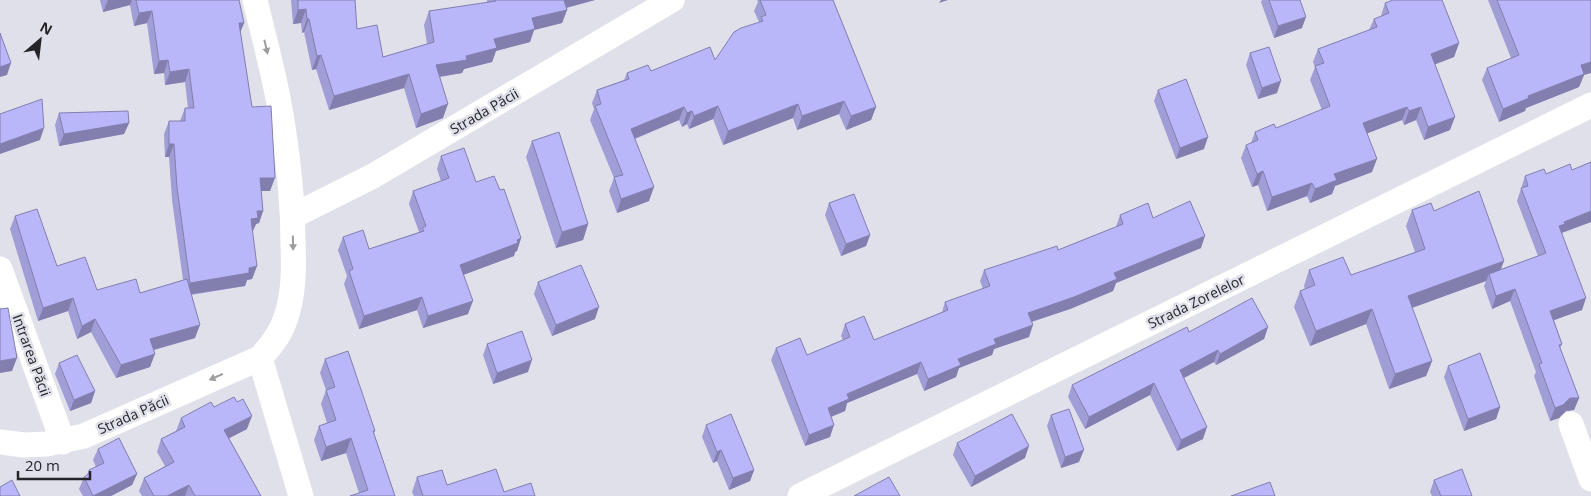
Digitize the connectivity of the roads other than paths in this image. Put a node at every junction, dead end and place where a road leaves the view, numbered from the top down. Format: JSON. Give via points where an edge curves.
{"nodes":[{"id":1,"x":255,"y":0,"type":"edge"},
{"id":2,"x":672,"y":0,"type":"edge"},
{"id":3,"x":1591,"y":105,"type":"edge"},
{"id":4,"x":293,"y":216,"type":"junction"},
{"id":5,"x":0,"y":269,"type":"edge"},
{"id":6,"x":260,"y":358,"type":"junction"},
{"id":7,"x":1571,"y":424,"type":"dead end"},
{"id":8,"x":0,"y":442,"type":"edge"},
{"id":9,"x":63,"y":442,"type":"junction"},
{"id":10,"x":1591,"y":479,"type":"edge"},
{"id":11,"x":302,"y":496,"type":"edge"},
{"id":12,"x":800,"y":496,"type":"edge"}],
"edges":[{"from":1,"to":4,"type":"street","one_way":true,"via":[[283,126]]},
{"from":2,"to":4,"type":"street","name":"Strada Păcii","via":[[373,176]]},
{"from":3,"to":12,"type":"street","name":"Strada Zorelelor"},
{"from":4,"to":6,"type":"street","one_way":true,"via":[[291,297],[286,318],[273,343]]},
{"from":5,"to":9,"type":"street","name":"Intrarea Păcii"},
{"from":6,"to":9,"type":"street","name":"Strada Păcii","one_way":true,"via":[[84,436]]},
{"from":6,"to":11,"type":"street"},
{"from":7,"to":10,"type":"street"},
{"from":8,"to":9,"type":"street","name":"Strada Păcii","via":[[24,445]]}]}
